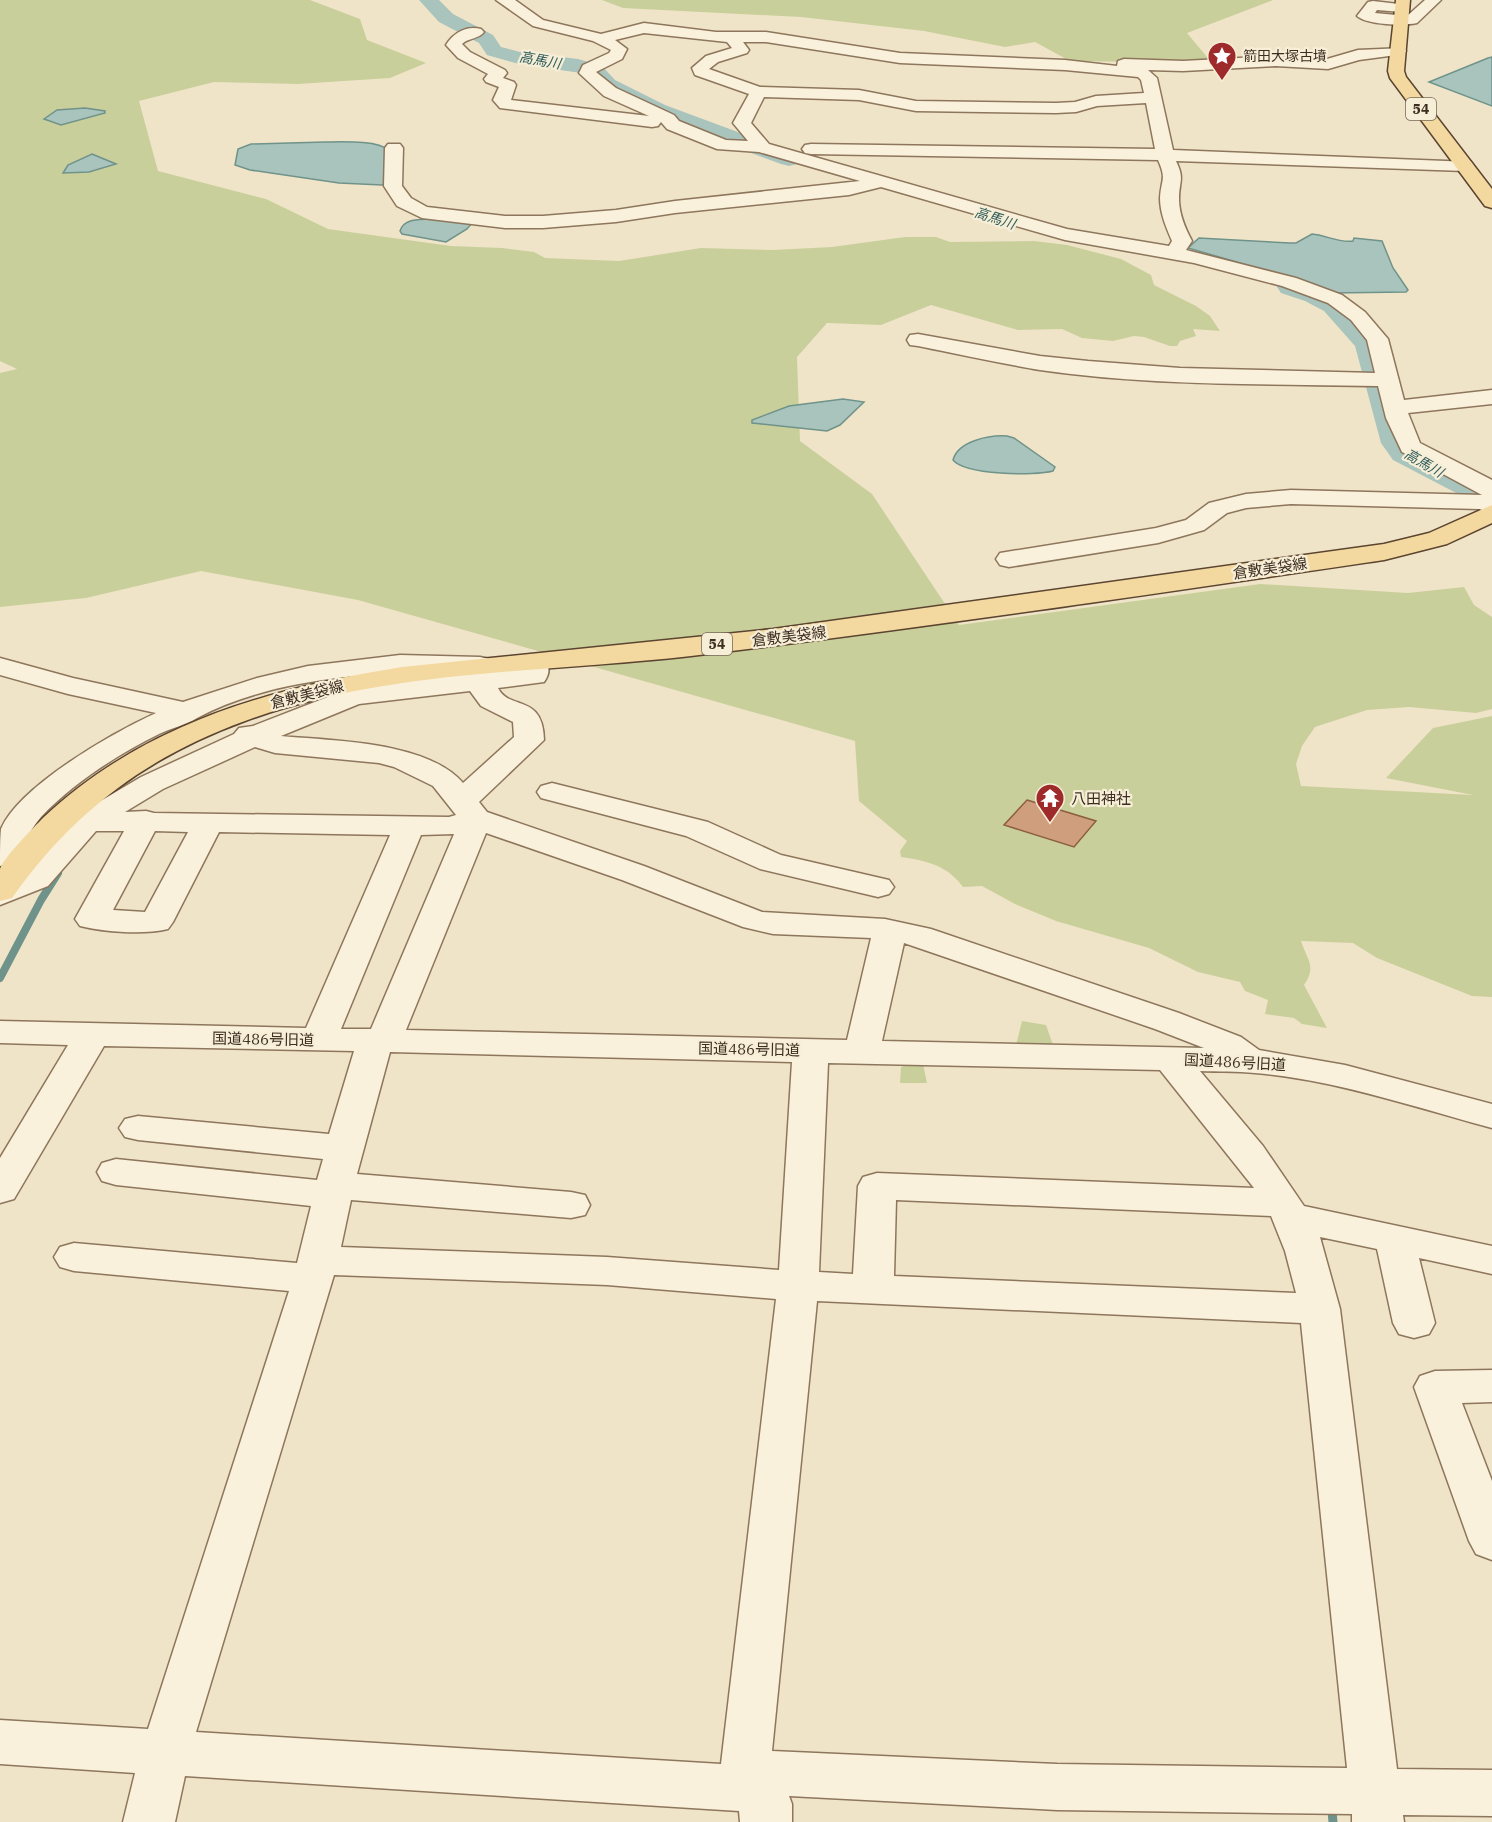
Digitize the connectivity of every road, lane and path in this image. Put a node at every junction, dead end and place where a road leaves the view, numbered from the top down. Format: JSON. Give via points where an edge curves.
{"nodes":[{"id":1,"x":504,"y":0,"type":"edge"},
{"id":2,"x":1434,"y":0,"type":"edge"},
{"id":3,"x":1402,"y":13,"type":"edge"},
{"id":4,"x":476,"y":32,"type":"dead end"},
{"id":5,"x":732,"y":37,"type":"junction"},
{"id":6,"x":599,"y":39,"type":"junction"},
{"id":7,"x":1398,"y":51,"type":"junction"},
{"id":8,"x":1065,"y":65,"type":"junction"},
{"id":9,"x":758,"y":92,"type":"junction"},
{"id":10,"x":1153,"y":98,"type":"junction"},
{"id":11,"x":673,"y":125,"type":"junction"},
{"id":12,"x":394,"y":148,"type":"dead end"},
{"id":13,"x":768,"y":149,"type":"junction"},
{"id":14,"x":1165,"y":155,"type":"junction"},
{"id":15,"x":1465,"y":166,"type":"junction"},
{"id":16,"x":884,"y":181,"type":"junction"},
{"id":17,"x":1492,"y":202,"type":"edge"},
{"id":18,"x":1174,"y":252,"type":"junction"},
{"id":19,"x":918,"y":340,"type":"dead end"},
{"id":20,"x":1380,"y":380,"type":"junction"},
{"id":21,"x":1492,"y":396,"type":"edge"},
{"id":22,"x":1395,"y":407,"type":"junction"},
{"id":23,"x":1492,"y":490,"type":"edge"},
{"id":24,"x":1492,"y":506,"type":"edge"},
{"id":25,"x":1492,"y":513,"type":"edge"},
{"id":26,"x":1009,"y":559,"type":"dead end"},
{"id":27,"x":534,"y":663,"type":"joint"},
{"id":28,"x":0,"y":666,"type":"edge"},
{"id":29,"x":493,"y":674,"type":"junction"},
{"id":30,"x":195,"y":714,"type":"junction"},
{"id":31,"x":244,"y":732,"type":"junction"},
{"id":32,"x":470,"y":810,"type":"junction"},
{"id":33,"x":22,"y":818,"type":"edge"},
{"id":34,"x":146,"y":820,"type":"junction"},
{"id":35,"x":82,"y":821,"type":"junction"},
{"id":36,"x":208,"y":821,"type":"junction"},
{"id":37,"x":410,"y":825,"type":"junction"},
{"id":38,"x":536,"y":838,"type":"junction"},
{"id":39,"x":0,"y":856,"type":"edge"},
{"id":40,"x":878,"y":886,"type":"dead end"},
{"id":41,"x":0,"y":893,"type":"edge"},
{"id":42,"x":885,"y":929,"type":"junction"},
{"id":43,"x":0,"y":1032,"type":"edge"},
{"id":44,"x":92,"y":1035,"type":"junction"},
{"id":45,"x":318,"y":1040,"type":"junction"},
{"id":46,"x":379,"y":1041,"type":"junction"},
{"id":47,"x":811,"y":1050,"type":"junction"},
{"id":48,"x":862,"y":1051,"type":"junction"},
{"id":49,"x":1168,"y":1058,"type":"junction"},
{"id":50,"x":1254,"y":1061,"type":"junction"},
{"id":51,"x":1492,"y":1116,"type":"edge"},
{"id":52,"x":138,"y":1128,"type":"dead end"},
{"id":53,"x":116,"y":1173,"type":"dead end"},
{"id":54,"x":338,"y":1176,"type":"junction"},
{"id":55,"x":0,"y":1190,"type":"edge"},
{"id":56,"x":571,"y":1205,"type":"dead end"},
{"id":57,"x":1286,"y":1210,"type":"junction"},
{"id":58,"x":1394,"y":1238,"type":"junction"},
{"id":59,"x":74,"y":1257,"type":"dead end"},
{"id":60,"x":1492,"y":1260,"type":"edge"},
{"id":61,"x":316,"y":1269,"type":"junction"},
{"id":62,"x":798,"y":1286,"type":"junction"},
{"id":63,"x":873,"y":1289,"type":"junction"},
{"id":64,"x":1320,"y":1309,"type":"junction"},
{"id":65,"x":1414,"y":1323,"type":"dead end"},
{"id":66,"x":1492,"y":1386,"type":"edge"},
{"id":67,"x":1492,"y":1541,"type":"edge"},
{"id":68,"x":0,"y":1742,"type":"edge"},
{"id":69,"x":163,"y":1762,"type":"junction"},
{"id":70,"x":1492,"y":1793,"type":"edge"},
{"id":71,"x":759,"y":1802,"type":"edge"},
{"id":72,"x":1376,"y":1807,"type":"edge"},
{"id":73,"x":149,"y":1822,"type":"edge"}],
"edges":[{"from":1,"to":6,"type":"street","via":[[539,23]]},
{"from":2,"to":3,"type":"street","via":[[1412,20]]},
{"from":3,"to":7,"type":"main road","number":"54"},
{"from":4,"to":11,"type":"street","via":[[454,45],[464,55],[499,73],[492,80],[508,85],[501,99],[506,104]]},
{"from":5,"to":6,"type":"street","via":[[644,28]]},
{"from":5,"to":8,"type":"street","via":[[766,37],[900,58]]},
{"from":5,"to":9,"type":"street","via":[[741,50],[712,59],[700,68],[701,72]]},
{"from":6,"to":11,"type":"street","via":[[619,49],[613,58],[589,68],[587,73],[610,92]]},
{"from":7,"to":8,"type":"street","via":[[1358,55],[1328,64],[1276,61],[1183,66]]},
{"from":7,"to":15,"type":"main road","number":"54","via":[[1398,78]]},
{"from":8,"to":10,"type":"street","via":[[1142,73],[1149,78]]},
{"from":9,"to":10,"type":"street","via":[[859,95],[916,106],[1056,108]]},
{"from":9,"to":13,"type":"street","via":[[742,123]]},
{"from":10,"to":14,"type":"street"},
{"from":11,"to":13,"type":"street","via":[[723,145]]},
{"from":12,"to":16,"type":"street","via":[[393,186],[404,202],[429,213],[505,222],[616,216],[849,189]]},
{"from":13,"to":14,"type":"street"},
{"from":13,"to":16,"type":"street"},
{"from":14,"to":15,"type":"street"},
{"from":14,"to":18,"type":"street","via":[[1174,176],[1168,192],[1172,218],[1182,241]]},
{"from":15,"to":17,"type":"main road","number":"54"},
{"from":16,"to":18,"type":"street","via":[[1065,234]]},
{"from":18,"to":20,"type":"street","via":[[1289,282],[1335,299],[1363,321],[1377,339]]},
{"from":19,"to":20,"type":"street","via":[[1088,368],[1180,375]]},
{"from":20,"to":22,"type":"street"},
{"from":21,"to":22,"type":"street"},
{"from":22,"to":23,"type":"street","via":[[1410,447]]},
{"from":24,"to":26,"type":"street","via":[[1483,502],[1291,497],[1246,501],[1218,508],[1195,525],[1158,535]]},
{"from":25,"to":27,"type":"main road","name":"倉敷美袋線","number":"54","via":[[1438,539],[1384,552],[937,618]]},
{"from":27,"to":29,"type":"street","via":[[534,676]]},
{"from":28,"to":30,"type":"street"},
{"from":29,"to":30,"type":"street","via":[[389,664],[320,673],[269,685]]},
{"from":29,"to":31,"type":"street","via":[[351,697]]},
{"from":29,"to":32,"type":"street","via":[[483,691],[495,704],[519,712],[529,724],[529,740],[481,781]]},
{"from":29,"to":41,"type":"main road","name":"倉敷美袋線","via":[[400,674],[325,688],[237,714],[194,732],[131,764],[76,802],[32,845]]},
{"from":30,"to":33,"type":"street","via":[[154,723],[105,751]]},
{"from":31,"to":32,"type":"street","via":[[275,744],[380,754],[404,760],[444,780]]},
{"from":31,"to":35,"type":"street"},
{"from":32,"to":37,"type":"street","via":[[450,826]]},
{"from":32,"to":38,"type":"street"},
{"from":32,"to":46,"type":"street"},
{"from":33,"to":39,"type":"street"},
{"from":34,"to":35,"type":"street"},
{"from":34,"to":36,"type":"street"},
{"from":34,"to":36,"type":"street","via":[[92,919],[156,922]]},
{"from":35,"to":41,"type":"street","via":[[37,879]]},
{"from":36,"to":37,"type":"street"},
{"from":37,"to":45,"type":"street"},
{"from":38,"to":40,"type":"street","via":[[562,795],[697,829],[771,862]]},
{"from":38,"to":42,"type":"street","via":[[738,915],[773,924]]},
{"from":42,"to":48,"type":"street","via":[[888,938]]},
{"from":42,"to":50,"type":"street","via":[[919,936],[1167,1021],[1228,1045]]},
{"from":43,"to":44,"type":"street","name":"国道486号旧道"},
{"from":44,"to":45,"type":"street","name":"国道486号旧道"},
{"from":44,"to":55,"type":"street"},
{"from":45,"to":46,"type":"street","name":"国道486号旧道"},
{"from":46,"to":47,"type":"street","name":"国道486号旧道"},
{"from":46,"to":54,"type":"street"},
{"from":47,"to":48,"type":"street","name":"国道486号旧道"},
{"from":47,"to":62,"type":"street"},
{"from":48,"to":49,"type":"street","name":"国道486号旧道"},
{"from":49,"to":50,"type":"street","name":"国道486号旧道"},
{"from":49,"to":57,"type":"street","via":[[1265,1176]]},
{"from":50,"to":51,"type":"street","name":"国道486号旧道","via":[[1336,1074]]},
{"from":52,"to":54,"type":"street"},
{"from":53,"to":54,"type":"street"},
{"from":54,"to":56,"type":"street"},
{"from":54,"to":61,"type":"street"},
{"from":57,"to":58,"type":"street"},
{"from":57,"to":63,"type":"street","via":[[876,1186]]},
{"from":57,"to":64,"type":"street","via":[[1307,1257]]},
{"from":58,"to":60,"type":"street"},
{"from":58,"to":65,"type":"street"},
{"from":59,"to":61,"type":"street"},
{"from":61,"to":62,"type":"street","via":[[607,1271]]},
{"from":61,"to":69,"type":"street"},
{"from":62,"to":63,"type":"street"},
{"from":62,"to":71,"type":"street"},
{"from":63,"to":64,"type":"street"},
{"from":64,"to":72,"type":"street"},
{"from":66,"to":67,"type":"street","via":[[1435,1387]]},
{"from":68,"to":69,"type":"street"},
{"from":69,"to":71,"type":"street"},
{"from":69,"to":73,"type":"street"},
{"from":70,"to":72,"type":"street"},
{"from":71,"to":72,"type":"street","via":[[755,1778],[770,1773]]}]}
